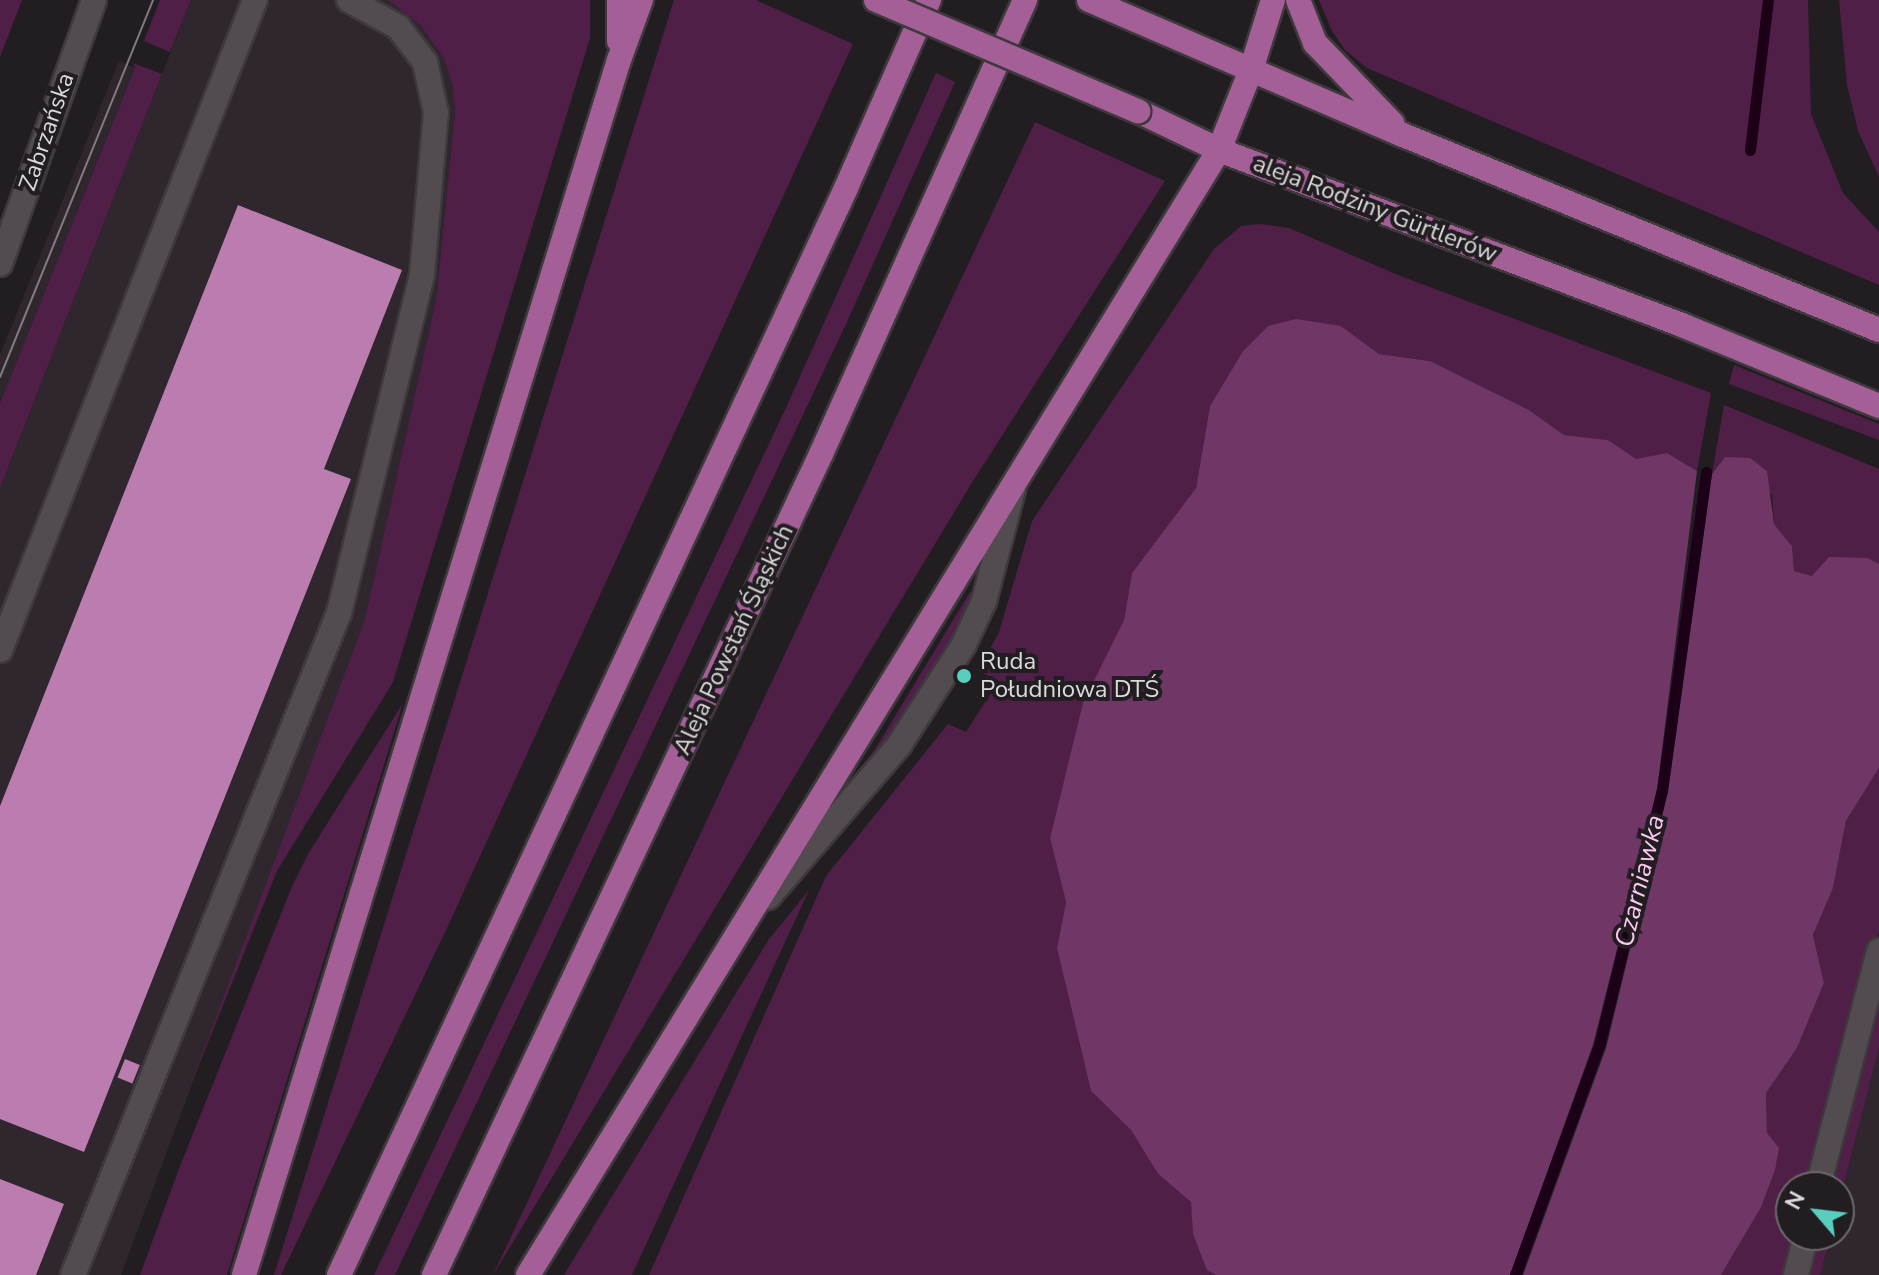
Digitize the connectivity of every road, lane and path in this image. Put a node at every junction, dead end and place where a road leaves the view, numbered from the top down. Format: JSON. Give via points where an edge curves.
{"nodes":[{"id":1,"x":94,"y":0,"type":"edge"},
{"id":2,"x":349,"y":0,"type":"edge"},
{"id":3,"x":619,"y":0,"type":"edge"},
{"id":4,"x":641,"y":0,"type":"edge"},
{"id":5,"x":876,"y":0,"type":"edge"},
{"id":6,"x":929,"y":0,"type":"edge"},
{"id":7,"x":1025,"y":0,"type":"edge"},
{"id":8,"x":1089,"y":0,"type":"edge"},
{"id":9,"x":1273,"y":0,"type":"edge"},
{"id":10,"x":1298,"y":0,"type":"edge"},
{"id":11,"x":253,"y":1,"type":"edge"},
{"id":12,"x":619,"y":60,"type":"junction"},
{"id":13,"x":1251,"y":70,"type":"junction"},
{"id":14,"x":1403,"y":135,"type":"junction"},
{"id":15,"x":1219,"y":150,"type":"junction"},
{"id":16,"x":0,"y":264,"type":"edge"},
{"id":17,"x":1879,"y":330,"type":"edge"},
{"id":18,"x":1879,"y":406,"type":"edge"},
{"id":19,"x":1015,"y":480,"type":"junction"},
{"id":20,"x":0,"y":650,"type":"edge"},
{"id":21,"x":750,"y":917,"type":"junction"},
{"id":22,"x":1879,"y":951,"type":"edge"},
{"id":23,"x":1822,"y":1171,"type":"edge"},
{"id":24,"x":1802,"y":1251,"type":"edge"},
{"id":25,"x":73,"y":1275,"type":"edge"},
{"id":26,"x":244,"y":1275,"type":"edge"},
{"id":27,"x":339,"y":1275,"type":"edge"},
{"id":28,"x":434,"y":1275,"type":"edge"},
{"id":29,"x":528,"y":1275,"type":"edge"},
{"id":30,"x":1796,"y":1275,"type":"edge"}],
"edges":[{"from":1,"to":16,"type":"street","name":"Zabrzańska"},
{"from":2,"to":25,"type":"street","via":[[398,27],[425,62],[436,113],[422,275],[339,613]]},
{"from":3,"to":12,"type":"main road"},
{"from":4,"to":12,"type":"main road"},
{"from":5,"to":15,"type":"main road","name":"aleja Rodziny Gürtlerów","bridge":true},
{"from":6,"to":27,"type":"main road"},
{"from":7,"to":28,"type":"main road","name":"Aleja Powstań Śląskich","via":[[821,454]]},
{"from":8,"to":13,"type":"main road"},
{"from":9,"to":13,"type":"main road"},
{"from":10,"to":14,"type":"main road","via":[[1315,43]]},
{"from":11,"to":20,"type":"street"},
{"from":12,"to":26,"type":"main road"},
{"from":13,"to":14,"type":"main road"},
{"from":13,"to":15,"type":"main road"},
{"from":14,"to":17,"type":"main road"},
{"from":15,"to":18,"type":"main road","name":"aleja Rodziny Gürtlerów"},
{"from":15,"to":19,"type":"main road"},
{"from":19,"to":21,"type":"main road"},
{"from":19,"to":21,"type":"street","via":[[984,601],[964,644],[886,763]]},
{"from":21,"to":29,"type":"main road"},
{"from":22,"to":23,"type":"street"},
{"from":24,"to":30,"type":"street"}]}
